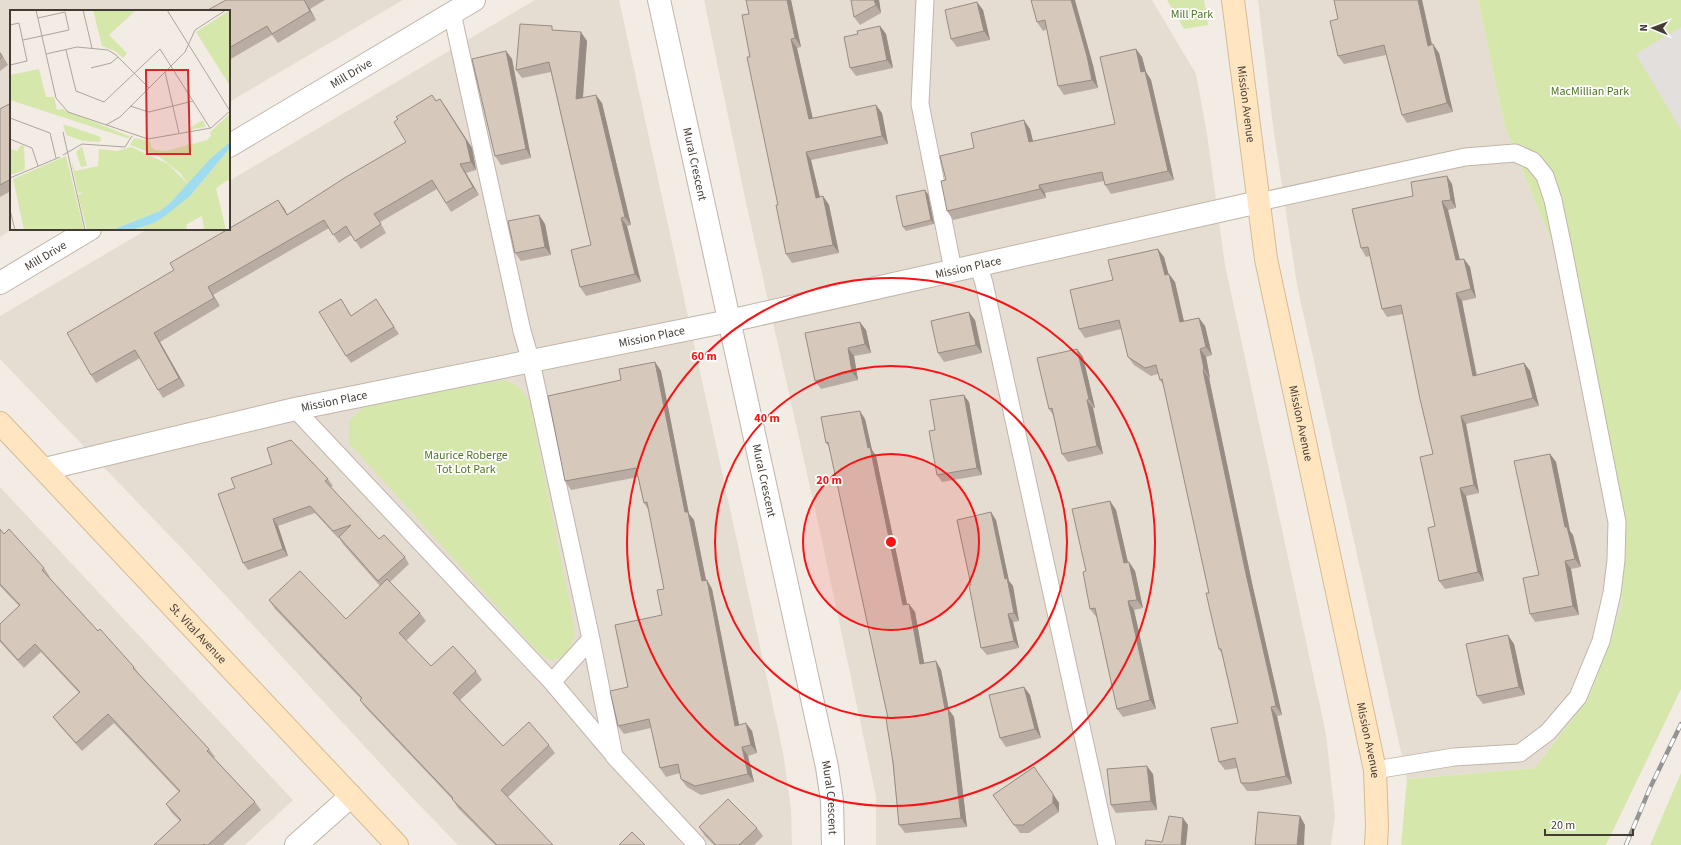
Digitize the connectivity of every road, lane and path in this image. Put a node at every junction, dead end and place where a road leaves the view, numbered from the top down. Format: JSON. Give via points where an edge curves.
{"nodes":[{"id":1,"x":474,"y":0,"type":"edge"},
{"id":2,"x":659,"y":0,"type":"edge"},
{"id":3,"x":925,"y":0,"type":"edge"},
{"id":4,"x":1233,"y":0,"type":"edge"},
{"id":5,"x":452,"y":13,"type":"junction"},
{"id":6,"x":230,"y":145,"type":"edge"},
{"id":7,"x":1258,"y":202,"type":"junction"},
{"id":8,"x":88,"y":230,"type":"edge"},
{"id":9,"x":978,"y":264,"type":"junction"},
{"id":10,"x":953,"y":270,"type":"junction"},
{"id":11,"x":0,"y":283,"type":"edge"},
{"id":12,"x":729,"y":321,"type":"junction"},
{"id":13,"x":531,"y":362,"type":"junction"},
{"id":14,"x":294,"y":409,"type":"junction"},
{"id":15,"x":0,"y":422,"type":"edge"},
{"id":16,"x":45,"y":469,"type":"junction"},
{"id":17,"x":591,"y":639,"type":"junction"},
{"id":18,"x":552,"y":682,"type":"junction"},
{"id":19,"x":614,"y":756,"type":"junction"},
{"id":20,"x":1375,"y":770,"type":"junction"},
{"id":21,"x":351,"y":796,"type":"junction"},
{"id":22,"x":296,"y":845,"type":"edge"},
{"id":23,"x":397,"y":845,"type":"edge"},
{"id":24,"x":697,"y":845,"type":"edge"},
{"id":25,"x":833,"y":845,"type":"edge"},
{"id":26,"x":1107,"y":845,"type":"edge"},
{"id":27,"x":1376,"y":845,"type":"edge"}],
"edges":[{"from":1,"to":5,"type":"street","name":"Mill Drive"},
{"from":2,"to":12,"type":"street","name":"Mural Crescent"},
{"from":3,"to":10,"type":"lane","via":[[920,104]]},
{"from":4,"to":7,"type":"street","name":"Mission Avenue"},
{"from":5,"to":6,"type":"street","name":"Mill Drive"},
{"from":5,"to":13,"type":"lane"},
{"from":7,"to":9,"type":"street","name":"Mission Place"},
{"from":7,"to":20,"type":"street","name":"Mission Avenue","via":[[1266,259]]},
{"from":7,"to":20,"type":"lane","via":[[1465,157],[1515,153],[1533,162],[1545,176],[1562,243],[1617,522],[1612,593],[1601,641],[1578,697],[1548,732],[1520,753],[1454,757]]},
{"from":8,"to":11,"type":"street","name":"Mill Drive"},
{"from":9,"to":10,"type":"street","name":"Mission Place"},
{"from":9,"to":26,"type":"lane"},
{"from":10,"to":12,"type":"street","name":"Mission Place"},
{"from":12,"to":13,"type":"street","name":"Mission Place"},
{"from":12,"to":25,"type":"street","name":"Mural Crescent","via":[[827,766],[832,801]]},
{"from":13,"to":14,"type":"street","name":"Mission Place"},
{"from":13,"to":17,"type":"lane"},
{"from":14,"to":16,"type":"street","name":"Mission Place"},
{"from":14,"to":18,"type":"lane"},
{"from":15,"to":16,"type":"street","name":"St. Vital Avenue"},
{"from":16,"to":21,"type":"street","name":"St. Vital Avenue"},
{"from":17,"to":18,"type":"lane"},
{"from":17,"to":19,"type":"lane"},
{"from":18,"to":19,"type":"lane"},
{"from":19,"to":24,"type":"lane"},
{"from":20,"to":27,"type":"street","name":"Mission Avenue"},
{"from":21,"to":22,"type":"street"},
{"from":21,"to":23,"type":"street","name":"St. Vital Avenue"}]}
